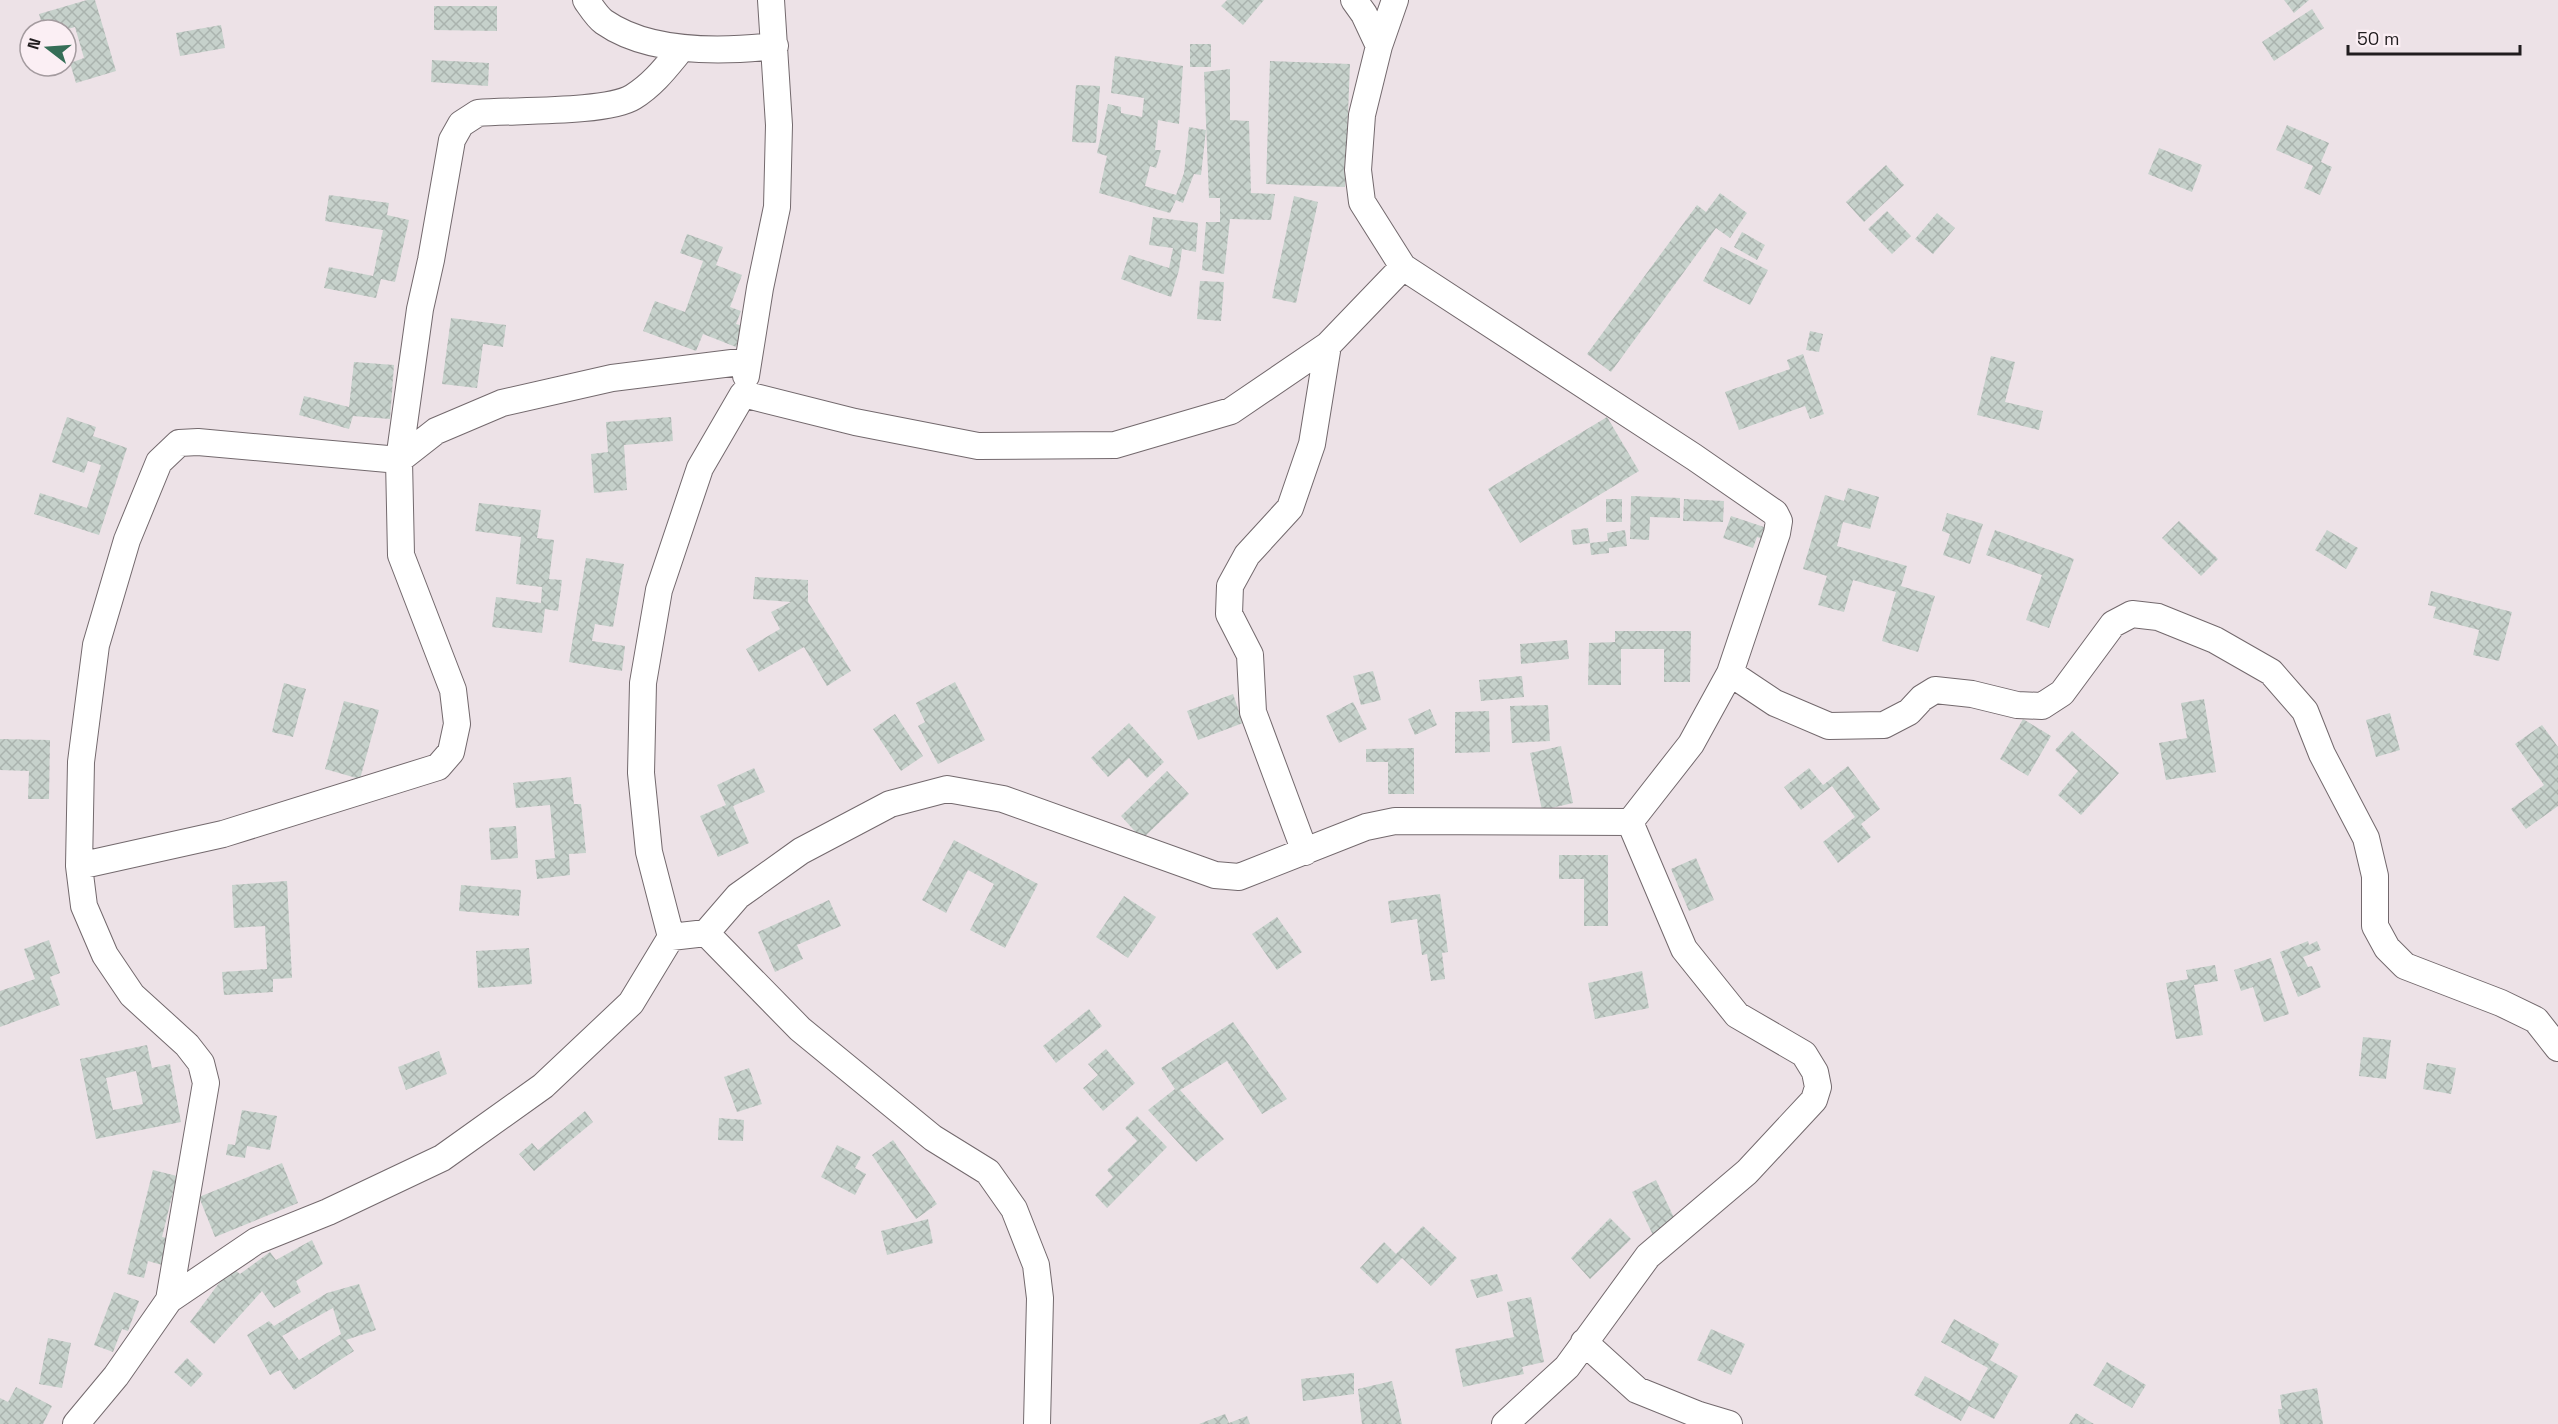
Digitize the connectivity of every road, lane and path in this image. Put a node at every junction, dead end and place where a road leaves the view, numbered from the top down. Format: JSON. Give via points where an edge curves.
{"nodes":[{"id":1,"x":586,"y":0,"type":"edge"},
{"id":2,"x":771,"y":0,"type":"edge"},
{"id":3,"x":1354,"y":0,"type":"edge"},
{"id":4,"x":1395,"y":0,"type":"edge"},
{"id":5,"x":775,"y":46,"type":"junction"},
{"id":6,"x":1379,"y":46,"type":"junction"},
{"id":7,"x":682,"y":48,"type":"junction"},
{"id":8,"x":1403,"y":267,"type":"junction"},
{"id":9,"x":1328,"y":345,"type":"junction"},
{"id":10,"x":748,"y":361,"type":"junction"},
{"id":11,"x":743,"y":394,"type":"junction"},
{"id":12,"x":399,"y":460,"type":"junction"},
{"id":13,"x":1730,"y":673,"type":"junction"},
{"id":14,"x":1630,"y":822,"type":"junction"},
{"id":15,"x":1305,"y":852,"type":"junction"},
{"id":16,"x":78,"y":866,"type":"junction"},
{"id":17,"x":706,"y":933,"type":"junction"},
{"id":18,"x":671,"y":937,"type":"junction"},
{"id":19,"x":2558,"y":1048,"type":"edge"},
{"id":20,"x":169,"y":1300,"type":"junction"},
{"id":21,"x":1584,"y":1341,"type":"junction"},
{"id":22,"x":76,"y":1424,"type":"edge"},
{"id":23,"x":1037,"y":1424,"type":"edge"},
{"id":24,"x":1505,"y":1424,"type":"edge"},
{"id":25,"x":1729,"y":1424,"type":"edge"}],
"edges":[{"from":1,"to":7,"type":"street","via":[[602,21],[629,36]]},
{"from":2,"to":5,"type":"street"},
{"from":3,"to":6,"type":"street"},
{"from":4,"to":6,"type":"street"},
{"from":5,"to":7,"type":"street","via":[[733,51]]},
{"from":5,"to":10,"type":"street","via":[[779,125],[777,207]]},
{"from":6,"to":8,"type":"street","via":[[1362,115],[1362,202]]},
{"from":7,"to":12,"type":"street","via":[[653,83],[631,98],[607,106],[478,113],[461,124],[452,140],[420,309]]},
{"from":8,"to":9,"type":"street"},
{"from":8,"to":13,"type":"street","via":[[1775,513],[1779,521],[1777,533]]},
{"from":9,"to":11,"type":"street","via":[[1231,411],[1115,445],[978,446],[855,422]]},
{"from":9,"to":15,"type":"street","via":[[1312,444],[1294,499],[1247,555],[1230,586],[1229,614],[1250,655],[1253,712]]},
{"from":10,"to":11,"type":"street"},
{"from":10,"to":12,"type":"street","via":[[612,378],[502,403],[436,431]]},
{"from":11,"to":18,"type":"street","via":[[699,468],[660,590],[642,683],[641,773],[649,852]]},
{"from":12,"to":16,"type":"street","via":[[198,442],[179,443],[159,462],[127,540],[96,645],[81,762]]},
{"from":12,"to":16,"type":"street","via":[[401,555],[453,690],[457,724],[451,752],[438,767],[234,831]]},
{"from":13,"to":14,"type":"street","via":[[1691,744]]},
{"from":13,"to":19,"type":"street","via":[[1775,703],[1829,726],[1884,725],[1909,712],[1935,690],[2042,706],[2062,693],[2113,624],[2132,614],[2158,618],[2214,640],[2271,672],[2304,711],[2366,838],[2375,876],[2375,926],[2387,948],[2405,966],[2536,1020]]},
{"from":14,"to":15,"type":"street","via":[[1395,821],[1366,827]]},
{"from":14,"to":21,"type":"street","via":[[1684,948],[1737,1015],[1804,1054],[1815,1072],[1818,1087],[1814,1100],[1747,1172],[1648,1256]]},
{"from":15,"to":17,"type":"street","via":[[1239,877],[1215,875],[1003,799],[947,789],[890,804],[801,851],[738,896]]},
{"from":16,"to":20,"type":"street","via":[[84,906],[105,955],[132,995],[187,1045],[201,1063],[206,1083]]},
{"from":17,"to":18,"type":"street"},
{"from":17,"to":23,"type":"street","via":[[800,1029],[933,1138],[988,1172],[1014,1209],[1036,1264],[1040,1298]]},
{"from":18,"to":20,"type":"street","via":[[631,1003],[543,1086],[442,1158],[256,1241]]},
{"from":20,"to":22,"type":"street","via":[[116,1376]]},
{"from":21,"to":24,"type":"street","via":[[1567,1367]]},
{"from":21,"to":25,"type":"street","via":[[1638,1390]]}]}
